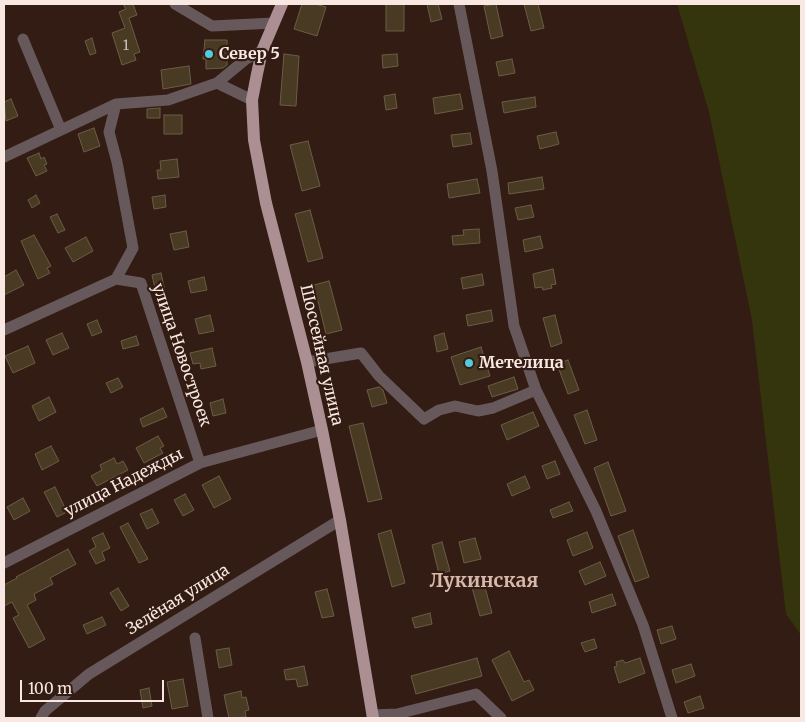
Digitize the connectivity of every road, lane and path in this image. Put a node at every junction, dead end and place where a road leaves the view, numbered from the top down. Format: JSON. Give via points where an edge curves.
{"nodes":[{"id":1,"x":175,"y":4,"type":"edge"},
{"id":2,"x":282,"y":4,"type":"edge"},
{"id":3,"x":459,"y":4,"type":"edge"},
{"id":4,"x":274,"y":23,"type":"junction"},
{"id":5,"x":23,"y":39,"type":"dead end"},
{"id":6,"x":262,"y":51,"type":"junction"},
{"id":7,"x":217,"y":83,"type":"junction"},
{"id":8,"x":252,"y":100,"type":"junction"},
{"id":9,"x":116,"y":104,"type":"junction"},
{"id":10,"x":61,"y":130,"type":"junction"},
{"id":11,"x":4,"y":157,"type":"edge"},
{"id":12,"x":116,"y":279,"type":"junction"},
{"id":13,"x":4,"y":330,"type":"edge"},
{"id":14,"x":307,"y":362,"type":"junction"},
{"id":15,"x":536,"y":390,"type":"junction"},
{"id":16,"x":322,"y":430,"type":"junction"},
{"id":17,"x":200,"y":462,"type":"junction"},
{"id":18,"x":340,"y":520,"type":"junction"},
{"id":19,"x":4,"y":563,"type":"edge"},
{"id":20,"x":195,"y":638,"type":"dead end"},
{"id":21,"x":426,"y":707,"type":"junction"},
{"id":22,"x":208,"y":717,"type":"edge"},
{"id":23,"x":372,"y":717,"type":"edge"},
{"id":24,"x":41,"y":718,"type":"edge"},
{"id":25,"x":196,"y":718,"type":"edge"},
{"id":26,"x":432,"y":718,"type":"edge"},
{"id":27,"x":501,"y":718,"type":"edge"},
{"id":28,"x":672,"y":718,"type":"edge"}],
"edges":[{"from":1,"to":4,"type":"street","via":[[212,26]]},
{"from":2,"to":4,"type":"main road","name":"Шоссейная улица"},
{"from":3,"to":15,"type":"street","via":[[492,171],[514,326]]},
{"from":4,"to":6,"type":"main road","name":"Шоссейная улица"},
{"from":5,"to":10,"type":"street"},
{"from":6,"to":7,"type":"street","via":[[246,59]]},
{"from":6,"to":8,"type":"main road","name":"Шоссейная улица"},
{"from":7,"to":8,"type":"street"},
{"from":7,"to":9,"type":"street","via":[[168,100]]},
{"from":8,"to":14,"type":"main road","name":"Шоссейная улица","via":[[254,140],[266,204]]},
{"from":9,"to":10,"type":"street"},
{"from":9,"to":12,"type":"street","via":[[109,132],[133,248]]},
{"from":10,"to":11,"type":"street"},
{"from":12,"to":13,"type":"street"},
{"from":12,"to":17,"type":"street","name":"улица Новостроек","via":[[141,283]]},
{"from":14,"to":15,"type":"street","via":[[361,353],[379,376],[424,419],[455,406],[478,411],[493,408]]},
{"from":14,"to":16,"type":"main road","name":"Шоссейная улица"},
{"from":15,"to":28,"type":"street","via":[[600,520],[643,625]]},
{"from":16,"to":17,"type":"street","name":"улица Надежды"},
{"from":16,"to":18,"type":"main road","name":"Шоссейная улица"},
{"from":17,"to":19,"type":"street","name":"улица Надежды"},
{"from":18,"to":23,"type":"main road","name":"Шоссейная улица"},
{"from":18,"to":24,"type":"street","name":"Зелёная улица","via":[[89,674]]},
{"from":20,"to":22,"type":"street"},
{"from":21,"to":23,"type":"street"},
{"from":21,"to":26,"type":"street"},
{"from":21,"to":27,"type":"street","via":[[476,694]]},
{"from":22,"to":25,"type":"street"}]}
